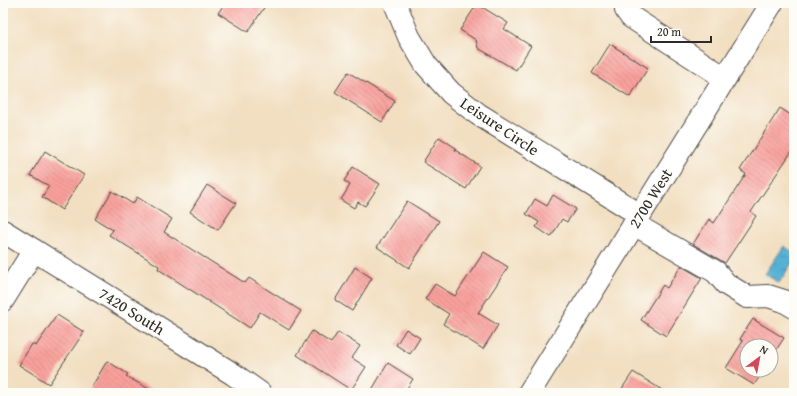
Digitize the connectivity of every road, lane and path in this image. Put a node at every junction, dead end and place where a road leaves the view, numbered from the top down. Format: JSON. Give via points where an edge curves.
{"nodes":[{"id":1,"x":395,"y":3,"type":"edge"},
{"id":2,"x":630,"y":3,"type":"edge"},
{"id":3,"x":772,"y":3,"type":"edge"},
{"id":4,"x":725,"y":78,"type":"junction"},
{"id":5,"x":637,"y":219,"type":"junction"},
{"id":6,"x":3,"y":231,"type":"edge"},
{"id":7,"x":34,"y":250,"type":"junction"},
{"id":8,"x":3,"y":300,"type":"edge"},
{"id":9,"x":794,"y":307,"type":"edge"},
{"id":10,"x":260,"y":393,"type":"edge"},
{"id":11,"x":529,"y":393,"type":"edge"}],
"edges":[{"from":1,"to":5,"type":"street","name":"Leisure Circle","via":[[409,37],[423,60],[451,93],[478,114]]},
{"from":2,"to":4,"type":"street","via":[[626,10],[630,17]]},
{"from":3,"to":4,"type":"street","name":"2700 West"},
{"from":4,"to":5,"type":"street","name":"2700 West"},
{"from":5,"to":9,"type":"street","name":"Leisure Circle","via":[[716,272],[726,284],[746,297],[768,296]]},
{"from":5,"to":11,"type":"street","name":"2700 West"},
{"from":6,"to":7,"type":"street","name":"7420 South"},
{"from":7,"to":8,"type":"street"},
{"from":7,"to":10,"type":"street","name":"7420 South"}]}
